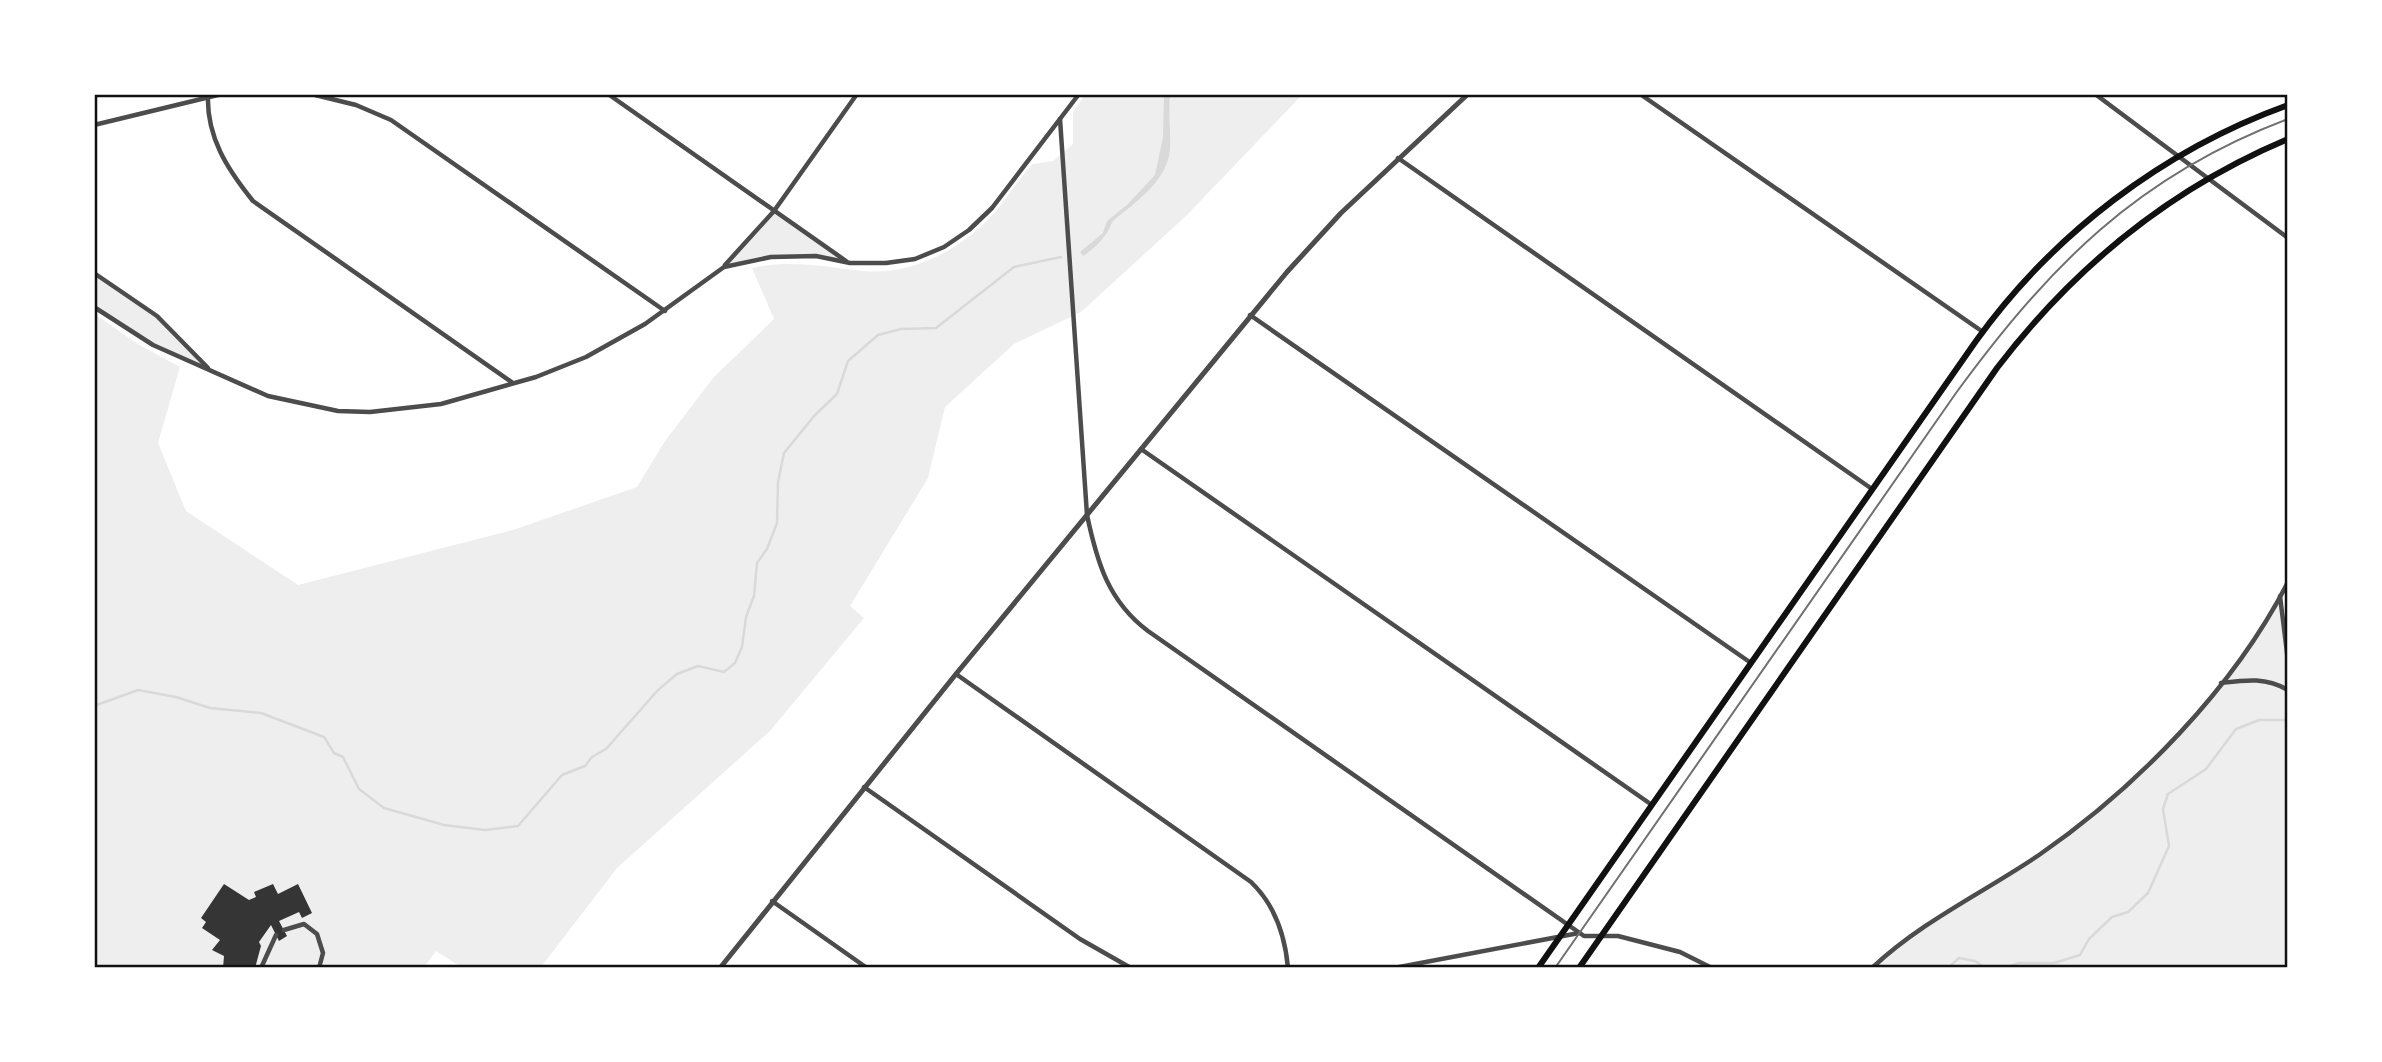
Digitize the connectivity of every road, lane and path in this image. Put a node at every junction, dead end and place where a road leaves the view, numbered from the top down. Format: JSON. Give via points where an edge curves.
{"nodes":[{"id":1,"x":222,"y":94,"type":"edge"},
{"id":2,"x":310,"y":94,"type":"edge"},
{"id":3,"x":608,"y":94,"type":"edge"},
{"id":4,"x":1079,"y":94,"type":"edge"},
{"id":5,"x":1468,"y":94,"type":"edge"},
{"id":6,"x":1640,"y":94,"type":"edge"},
{"id":7,"x":2095,"y":94,"type":"edge"},
{"id":8,"x":207,"y":96,"type":"edge"},
{"id":9,"x":854,"y":96,"type":"edge"},
{"id":10,"x":2287,"y":105,"type":"edge"},
{"id":11,"x":1060,"y":119,"type":"junction"},
{"id":12,"x":94,"y":125,"type":"edge"},
{"id":13,"x":2287,"y":139,"type":"edge"},
{"id":14,"x":2178,"y":156,"type":"junction"},
{"id":15,"x":1398,"y":158,"type":"junction"},
{"id":16,"x":2208,"y":178,"type":"junction"},
{"id":17,"x":774,"y":211,"type":"junction"},
{"id":18,"x":2287,"y":238,"type":"edge"},
{"id":19,"x":850,"y":263,"type":"junction"},
{"id":20,"x":724,"y":267,"type":"junction"},
{"id":21,"x":94,"y":273,"type":"edge"},
{"id":22,"x":94,"y":307,"type":"edge"},
{"id":23,"x":665,"y":311,"type":"junction"},
{"id":24,"x":1250,"y":315,"type":"junction"},
{"id":25,"x":1983,"y":332,"type":"junction"},
{"id":26,"x":208,"y":369,"type":"junction"},
{"id":27,"x":513,"y":383,"type":"junction"},
{"id":28,"x":1141,"y":449,"type":"junction"},
{"id":29,"x":1872,"y":489,"type":"junction"},
{"id":30,"x":1087,"y":515,"type":"junction"},
{"id":31,"x":2287,"y":582,"type":"edge"},
{"id":32,"x":2280,"y":596,"type":"junction"},
{"id":33,"x":2287,"y":661,"type":"edge"},
{"id":34,"x":1751,"y":663,"type":"junction"},
{"id":35,"x":956,"y":674,"type":"junction"},
{"id":36,"x":2220,"y":683,"type":"junction"},
{"id":37,"x":2287,"y":690,"type":"edge"},
{"id":38,"x":864,"y":787,"type":"junction"},
{"id":39,"x":1652,"y":805,"type":"junction"},
{"id":40,"x":772,"y":901,"type":"junction"},
{"id":41,"x":1569,"y":924,"type":"junction"},
{"id":42,"x":284,"y":930,"type":"dead end"},
{"id":43,"x":1580,"y":933,"type":"junction"},
{"id":44,"x":276,"y":935,"type":"dead end"},
{"id":45,"x":1601,"y":936,"type":"junction"},
{"id":46,"x":1559,"y":937,"type":"junction"},
{"id":47,"x":321,"y":966,"type":"edge"},
{"id":48,"x":261,"y":968,"type":"edge"},
{"id":49,"x":720,"y":968,"type":"edge"},
{"id":50,"x":867,"y":968,"type":"edge"},
{"id":51,"x":1131,"y":968,"type":"edge"},
{"id":52,"x":1288,"y":968,"type":"edge"},
{"id":53,"x":1394,"y":968,"type":"edge"},
{"id":54,"x":1538,"y":968,"type":"edge"},
{"id":55,"x":1578,"y":968,"type":"edge"},
{"id":56,"x":1712,"y":968,"type":"edge"},
{"id":57,"x":1872,"y":968,"type":"edge"}],
"edges":[{"from":1,"to":8,"type":"street"},
{"from":2,"to":23,"type":"street","via":[[356,105],[391,120]]},
{"from":3,"to":17,"type":"street"},
{"from":4,"to":11,"type":"street"},
{"from":5,"to":15,"type":"street"},
{"from":6,"to":25,"type":"street"},
{"from":7,"to":14,"type":"street"},
{"from":8,"to":12,"type":"street"},
{"from":8,"to":27,"type":"street","via":[[214,141],[230,173],[253,201]]},
{"from":9,"to":17,"type":"street"},
{"from":10,"to":14,"type":"main road"},
{"from":11,"to":19,"type":"street","via":[[992,208],[969,230],[915,259]]},
{"from":11,"to":30,"type":"street"},
{"from":13,"to":16,"type":"main road"},
{"from":14,"to":16,"type":"street"},
{"from":14,"to":25,"type":"main road","via":[[2075,232],[2024,282]]},
{"from":15,"to":24,"type":"street"},
{"from":15,"to":29,"type":"street"},
{"from":16,"to":18,"type":"street"},
{"from":16,"to":45,"type":"main road","via":[[2113,243],[2062,290],[2021,337]]},
{"from":17,"to":19,"type":"street"},
{"from":17,"to":20,"type":"street"},
{"from":19,"to":20,"type":"street","via":[[816,256],[771,257]]},
{"from":20,"to":23,"type":"street"},
{"from":21,"to":26,"type":"street","via":[[157,316]]},
{"from":22,"to":26,"type":"street","via":[[153,345]]},
{"from":23,"to":27,"type":"street","via":[[586,357]]},
{"from":24,"to":28,"type":"street"},
{"from":24,"to":34,"type":"street"},
{"from":25,"to":29,"type":"main road"},
{"from":26,"to":27,"type":"street","via":[[268,396],[338,411],[441,404]]},
{"from":28,"to":30,"type":"street"},
{"from":28,"to":39,"type":"street"},
{"from":29,"to":34,"type":"main road"},
{"from":30,"to":35,"type":"street"},
{"from":30,"to":41,"type":"street","via":[[1101,572],[1122,607],[1138,623]]},
{"from":31,"to":32,"type":"street"},
{"from":32,"to":33,"type":"street"},
{"from":32,"to":36,"type":"street"},
{"from":34,"to":39,"type":"main road"},
{"from":35,"to":38,"type":"street"},
{"from":35,"to":52,"type":"street","via":[[1251,882],[1278,919]]},
{"from":36,"to":37,"type":"street","via":[[2260,680]]},
{"from":36,"to":57,"type":"street","via":[[2186,727],[2095,812],[2041,853],[1928,922]]},
{"from":38,"to":40,"type":"street"},
{"from":38,"to":51,"type":"street","via":[[1080,939]]},
{"from":39,"to":41,"type":"main road"},
{"from":40,"to":49,"type":"street"},
{"from":40,"to":50,"type":"street"},
{"from":41,"to":43,"type":"street"},
{"from":41,"to":46,"type":"main road"},
{"from":42,"to":47,"type":"street","via":[[296,925],[312,928],[322,943]]},
{"from":43,"to":45,"type":"street"},
{"from":43,"to":46,"type":"street"},
{"from":44,"to":48,"type":"street"},
{"from":45,"to":55,"type":"main road"},
{"from":45,"to":56,"type":"street","via":[[1680,952]]},
{"from":46,"to":53,"type":"street"},
{"from":46,"to":54,"type":"main road"}]}
